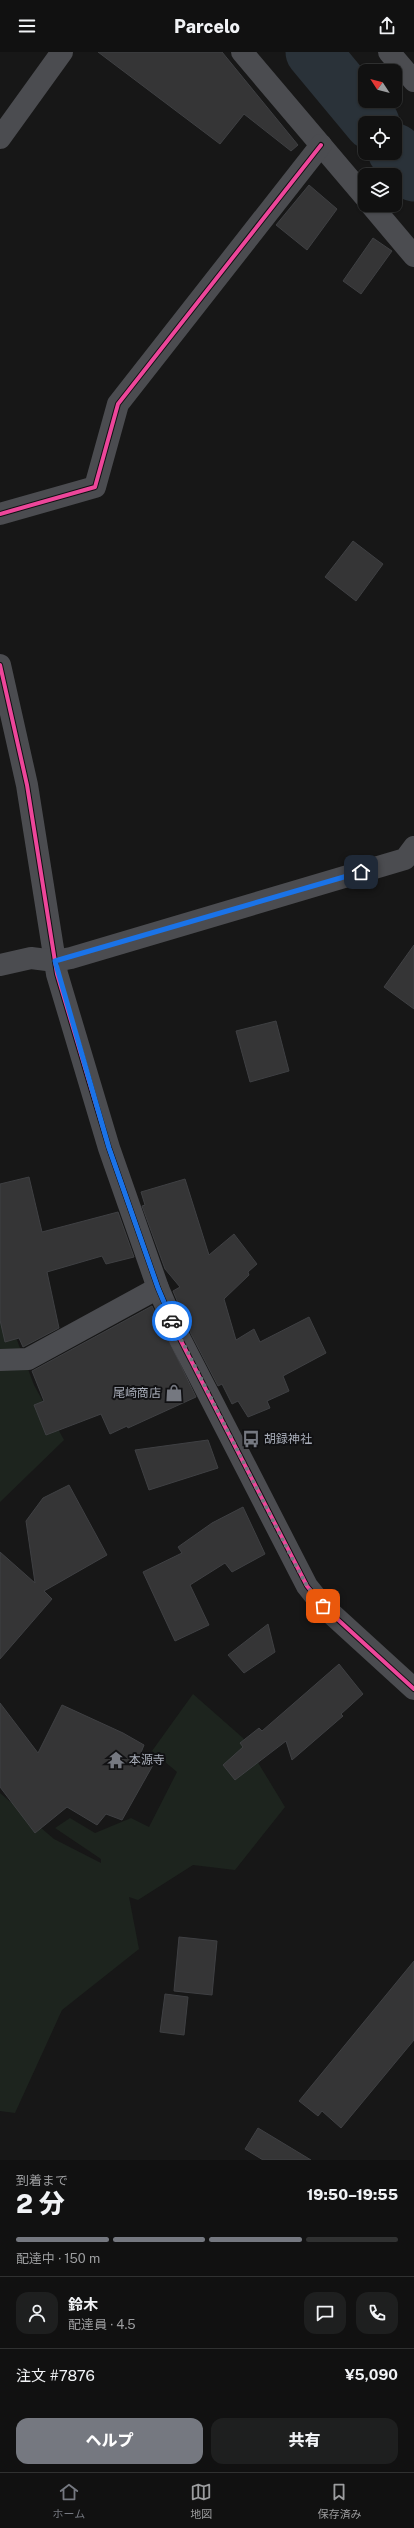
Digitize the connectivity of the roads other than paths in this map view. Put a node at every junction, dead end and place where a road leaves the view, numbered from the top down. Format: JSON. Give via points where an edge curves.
{"nodes":[{"id":1,"x":62,"y":52,"type":"edge"},
{"id":2,"x":242,"y":52,"type":"edge"},
{"id":3,"x":388,"y":52,"type":"edge"},
{"id":4,"x":414,"y":81,"type":"edge"},
{"id":5,"x":0,"y":138,"type":"edge"},
{"id":6,"x":321,"y":145,"type":"junction"},
{"id":7,"x":358,"y":189,"type":"edge"},
{"id":8,"x":377,"y":212,"type":"edge"},
{"id":9,"x":414,"y":256,"type":"edge"},
{"id":10,"x":0,"y":514,"type":"edge"},
{"id":11,"x":0,"y":665,"type":"edge"},
{"id":12,"x":414,"y":847,"type":"edge"},
{"id":13,"x":55,"y":961,"type":"junction"},
{"id":14,"x":0,"y":965,"type":"edge"},
{"id":15,"x":158,"y":1288,"type":"junction"},
{"id":16,"x":0,"y":1360,"type":"edge"},
{"id":17,"x":411,"y":1679,"type":"edge"}],
"edges":[{"from":1,"to":5,"type":"street"},
{"from":2,"to":6,"type":"street"},
{"from":3,"to":4,"type":"street"},
{"from":6,"to":7,"type":"street"},
{"from":6,"to":10,"type":"street","via":[[118,404],[95,487]]},
{"from":8,"to":9,"type":"street"},
{"from":11,"to":13,"type":"street","via":[[27,785]]},
{"from":12,"to":13,"type":"street","via":[[405,859]]},
{"from":13,"to":14,"type":"street","via":[[31,958]]},
{"from":13,"to":15,"type":"street","via":[[109,1148]]},
{"from":15,"to":16,"type":"street","via":[[28,1359]]},
{"from":15,"to":17,"type":"street","via":[[180,1339],[307,1586],[323,1606]]}]}
